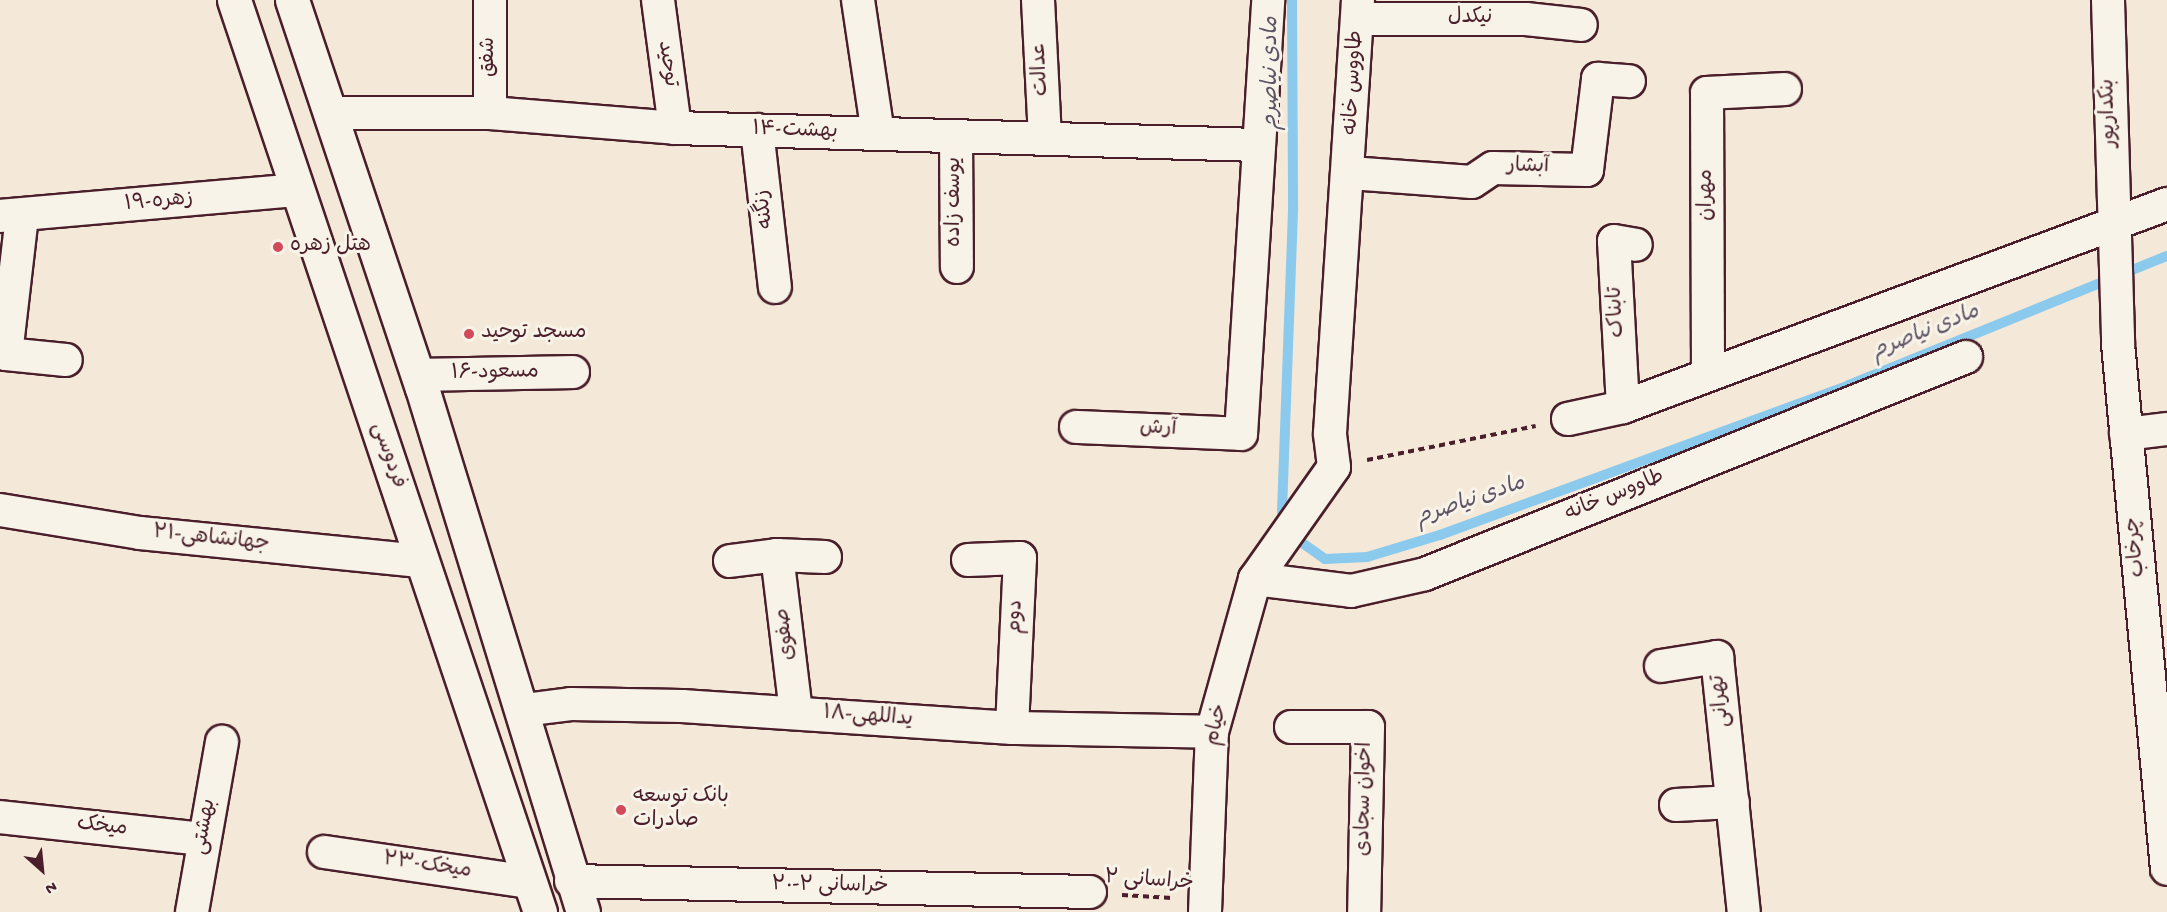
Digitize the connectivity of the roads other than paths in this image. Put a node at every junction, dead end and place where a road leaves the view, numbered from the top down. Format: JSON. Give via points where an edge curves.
{"nodes":[{"id":1,"x":234,"y":0,"type":"edge"},
{"id":2,"x":292,"y":0,"type":"edge"},
{"id":3,"x":490,"y":0,"type":"edge"},
{"id":4,"x":658,"y":0,"type":"edge"},
{"id":5,"x":858,"y":0,"type":"edge"},
{"id":6,"x":1038,"y":0,"type":"edge"},
{"id":7,"x":1268,"y":0,"type":"edge"},
{"id":8,"x":2108,"y":0,"type":"edge"},
{"id":9,"x":1358,"y":9,"type":"edge"},
{"id":10,"x":1581,"y":25,"type":"dead end"},
{"id":11,"x":1629,"y":81,"type":"dead end"},
{"id":12,"x":1785,"y":89,"type":"dead end"},
{"id":13,"x":332,"y":113,"type":"junction"},
{"id":14,"x":490,"y":113,"type":"junction"},
{"id":15,"x":675,"y":128,"type":"junction"},
{"id":16,"x":757,"y":130,"type":"junction"},
{"id":17,"x":878,"y":134,"type":"junction"},
{"id":18,"x":956,"y":136,"type":"junction"},
{"id":19,"x":1045,"y":139,"type":"junction"},
{"id":20,"x":1259,"y":145,"type":"junction"},
{"id":21,"x":1350,"y":173,"type":"junction"},
{"id":22,"x":297,"y":190,"type":"junction"},
{"id":23,"x":2167,"y":204,"type":"edge"},
{"id":24,"x":11,"y":216,"type":"edge"},
{"id":25,"x":2112,"y":225,"type":"junction"},
{"id":26,"x":1636,"y":245,"type":"dead end"},
{"id":27,"x":957,"y":267,"type":"dead end"},
{"id":28,"x":775,"y":287,"type":"dead end"},
{"id":29,"x":1966,"y":357,"type":"dead end"},
{"id":30,"x":66,"y":360,"type":"dead end"},
{"id":31,"x":573,"y":372,"type":"dead end"},
{"id":32,"x":1708,"y":374,"type":"junction"},
{"id":33,"x":418,"y":375,"type":"junction"},
{"id":34,"x":1623,"y":406,"type":"junction"},
{"id":35,"x":1568,"y":419,"type":"road end"},
{"id":36,"x":1076,"y":427,"type":"dead end"},
{"id":37,"x":2167,"y":429,"type":"edge"},
{"id":38,"x":2126,"y":434,"type":"junction"},
{"id":39,"x":1334,"y":467,"type":"joint"},
{"id":40,"x":0,"y":510,"type":"edge"},
{"id":41,"x":777,"y":555,"type":"junction"},
{"id":42,"x":825,"y":557,"type":"dead end"},
{"id":43,"x":968,"y":560,"type":"dead end"},
{"id":44,"x":423,"y":561,"type":"junction"},
{"id":45,"x":730,"y":561,"type":"dead end"},
{"id":46,"x":1255,"y":579,"type":"junction"},
{"id":47,"x":2154,"y":595,"type":"edge"},
{"id":48,"x":1662,"y":666,"type":"dead end"},
{"id":49,"x":524,"y":710,"type":"junction"},
{"id":50,"x":796,"y":712,"type":"junction"},
{"id":51,"x":1291,"y":727,"type":"dead end"},
{"id":52,"x":1012,"y":728,"type":"junction"},
{"id":53,"x":1212,"y":732,"type":"junction"},
{"id":54,"x":222,"y":742,"type":"dead end"},
{"id":55,"x":1733,"y":802,"type":"junction"},
{"id":56,"x":1676,"y":805,"type":"dead end"},
{"id":57,"x":0,"y":817,"type":"edge"},
{"id":58,"x":203,"y":839,"type":"junction"},
{"id":59,"x":324,"y":852,"type":"dead end"},
{"id":60,"x":2167,"y":868,"type":"edge"},
{"id":61,"x":571,"y":881,"type":"junction"},
{"id":62,"x":1090,"y":892,"type":"road end"},
{"id":63,"x":535,"y":897,"type":"edge"},
{"id":64,"x":1205,"y":906,"type":"edge"},
{"id":65,"x":192,"y":912,"type":"edge"},
{"id":66,"x":583,"y":912,"type":"edge"},
{"id":67,"x":1364,"y":912,"type":"edge"},
{"id":68,"x":1744,"y":912,"type":"edge"}],
"edges":[{"from":1,"to":22,"type":"main road","name":"فردوسی"},
{"from":2,"to":13,"type":"main road"},
{"from":3,"to":14,"type":"street","name":"شفق"},
{"from":4,"to":15,"type":"street","name":"توحید"},
{"from":5,"to":17,"type":"street"},
{"from":6,"to":19,"type":"street","name":"عدالت"},
{"from":7,"to":20,"type":"street"},
{"from":8,"to":25,"type":"street","name":"بنکدارپور"},
{"from":9,"to":10,"type":"street","name":"نیکدل"},
{"from":9,"to":21,"type":"street","name":"طاووس خانه"},
{"from":11,"to":21,"type":"street","name":"آبشار","via":[[1598,79],[1587,170],[1493,168],[1472,182]]},
{"from":12,"to":32,"type":"street","name":"مهران","via":[[1707,93]]},
{"from":13,"to":14,"type":"street","name":"۱۴-بهشت"},
{"from":13,"to":33,"type":"main road"},
{"from":14,"to":15,"type":"street","name":"۱۴-بهشت"},
{"from":15,"to":16,"type":"street","name":"۱۴-بهشت"},
{"from":16,"to":17,"type":"street","name":"۱۴-بهشت"},
{"from":16,"to":28,"type":"street","name":"زنگنه"},
{"from":17,"to":18,"type":"street","name":"۱۴-بهشت"},
{"from":18,"to":19,"type":"street","name":"۱۴-بهشت"},
{"from":18,"to":27,"type":"street","name":"یوسف زاده"},
{"from":19,"to":20,"type":"street","name":"۱۴-بهشت"},
{"from":20,"to":36,"type":"street","name":"آرش","via":[[1241,434]]},
{"from":21,"to":39,"type":"street","name":"طاووس خانه","via":[[1330,433]]},
{"from":22,"to":24,"type":"street","name":"۱۹-زهره"},
{"from":22,"to":44,"type":"main road","name":"فردوسی"},
{"from":23,"to":25,"type":"street"},
{"from":24,"to":30,"type":"street","via":[[6,354]]},
{"from":25,"to":32,"type":"street"},
{"from":25,"to":38,"type":"street","name":"چرخاب"},
{"from":26,"to":34,"type":"street","name":"تابناک","via":[[1614,241]]},
{"from":29,"to":46,"type":"street","name":"طاووس خانه","via":[[1425,574],[1351,591]]},
{"from":31,"to":33,"type":"street","name":"۱۶-مسعود"},
{"from":32,"to":34,"type":"street"},
{"from":33,"to":49,"type":"main road"},
{"from":34,"to":35,"type":"street"},
{"from":37,"to":38,"type":"street"},
{"from":38,"to":47,"type":"street","name":"چرخاب"},
{"from":39,"to":46,"type":"street","name":"خیام"},
{"from":40,"to":44,"type":"street","name":"۲۱-جهانشاهی","via":[[140,533]]},
{"from":41,"to":42,"type":"street"},
{"from":41,"to":45,"type":"street"},
{"from":41,"to":50,"type":"street","name":"صفوی"},
{"from":43,"to":52,"type":"street","name":"دوم","via":[[1020,558]]},
{"from":44,"to":63,"type":"main road","name":"فردوسی"},
{"from":46,"to":53,"type":"street","name":"خیام"},
{"from":47,"to":60,"type":"street","name":"چرخاب"},
{"from":48,"to":55,"type":"street","name":"تهرانی","via":[[1718,657]]},
{"from":49,"to":50,"type":"street","name":"۱۸-یداللهی","via":[[571,704]]},
{"from":49,"to":61,"type":"main road"},
{"from":50,"to":52,"type":"street","name":"۱۸-یداللهی"},
{"from":51,"to":67,"type":"street","name":"اخوان سجادی","via":[[1368,727]]},
{"from":52,"to":53,"type":"street","name":"۱۸-یداللهی"},
{"from":53,"to":64,"type":"street","name":"خیام"},
{"from":54,"to":58,"type":"street","name":"بهشتی"},
{"from":55,"to":56,"type":"street"},
{"from":55,"to":68,"type":"street","name":"تهرانی"},
{"from":57,"to":58,"type":"street","name":"میخک"},
{"from":58,"to":65,"type":"street","name":"بهشتی"},
{"from":59,"to":63,"type":"street","name":"۲۳-میخک"},
{"from":61,"to":62,"type":"street","name":"۲۰-خراسانی ۲"},
{"from":61,"to":63,"type":"main road"},
{"from":61,"to":66,"type":"main road"}]}
